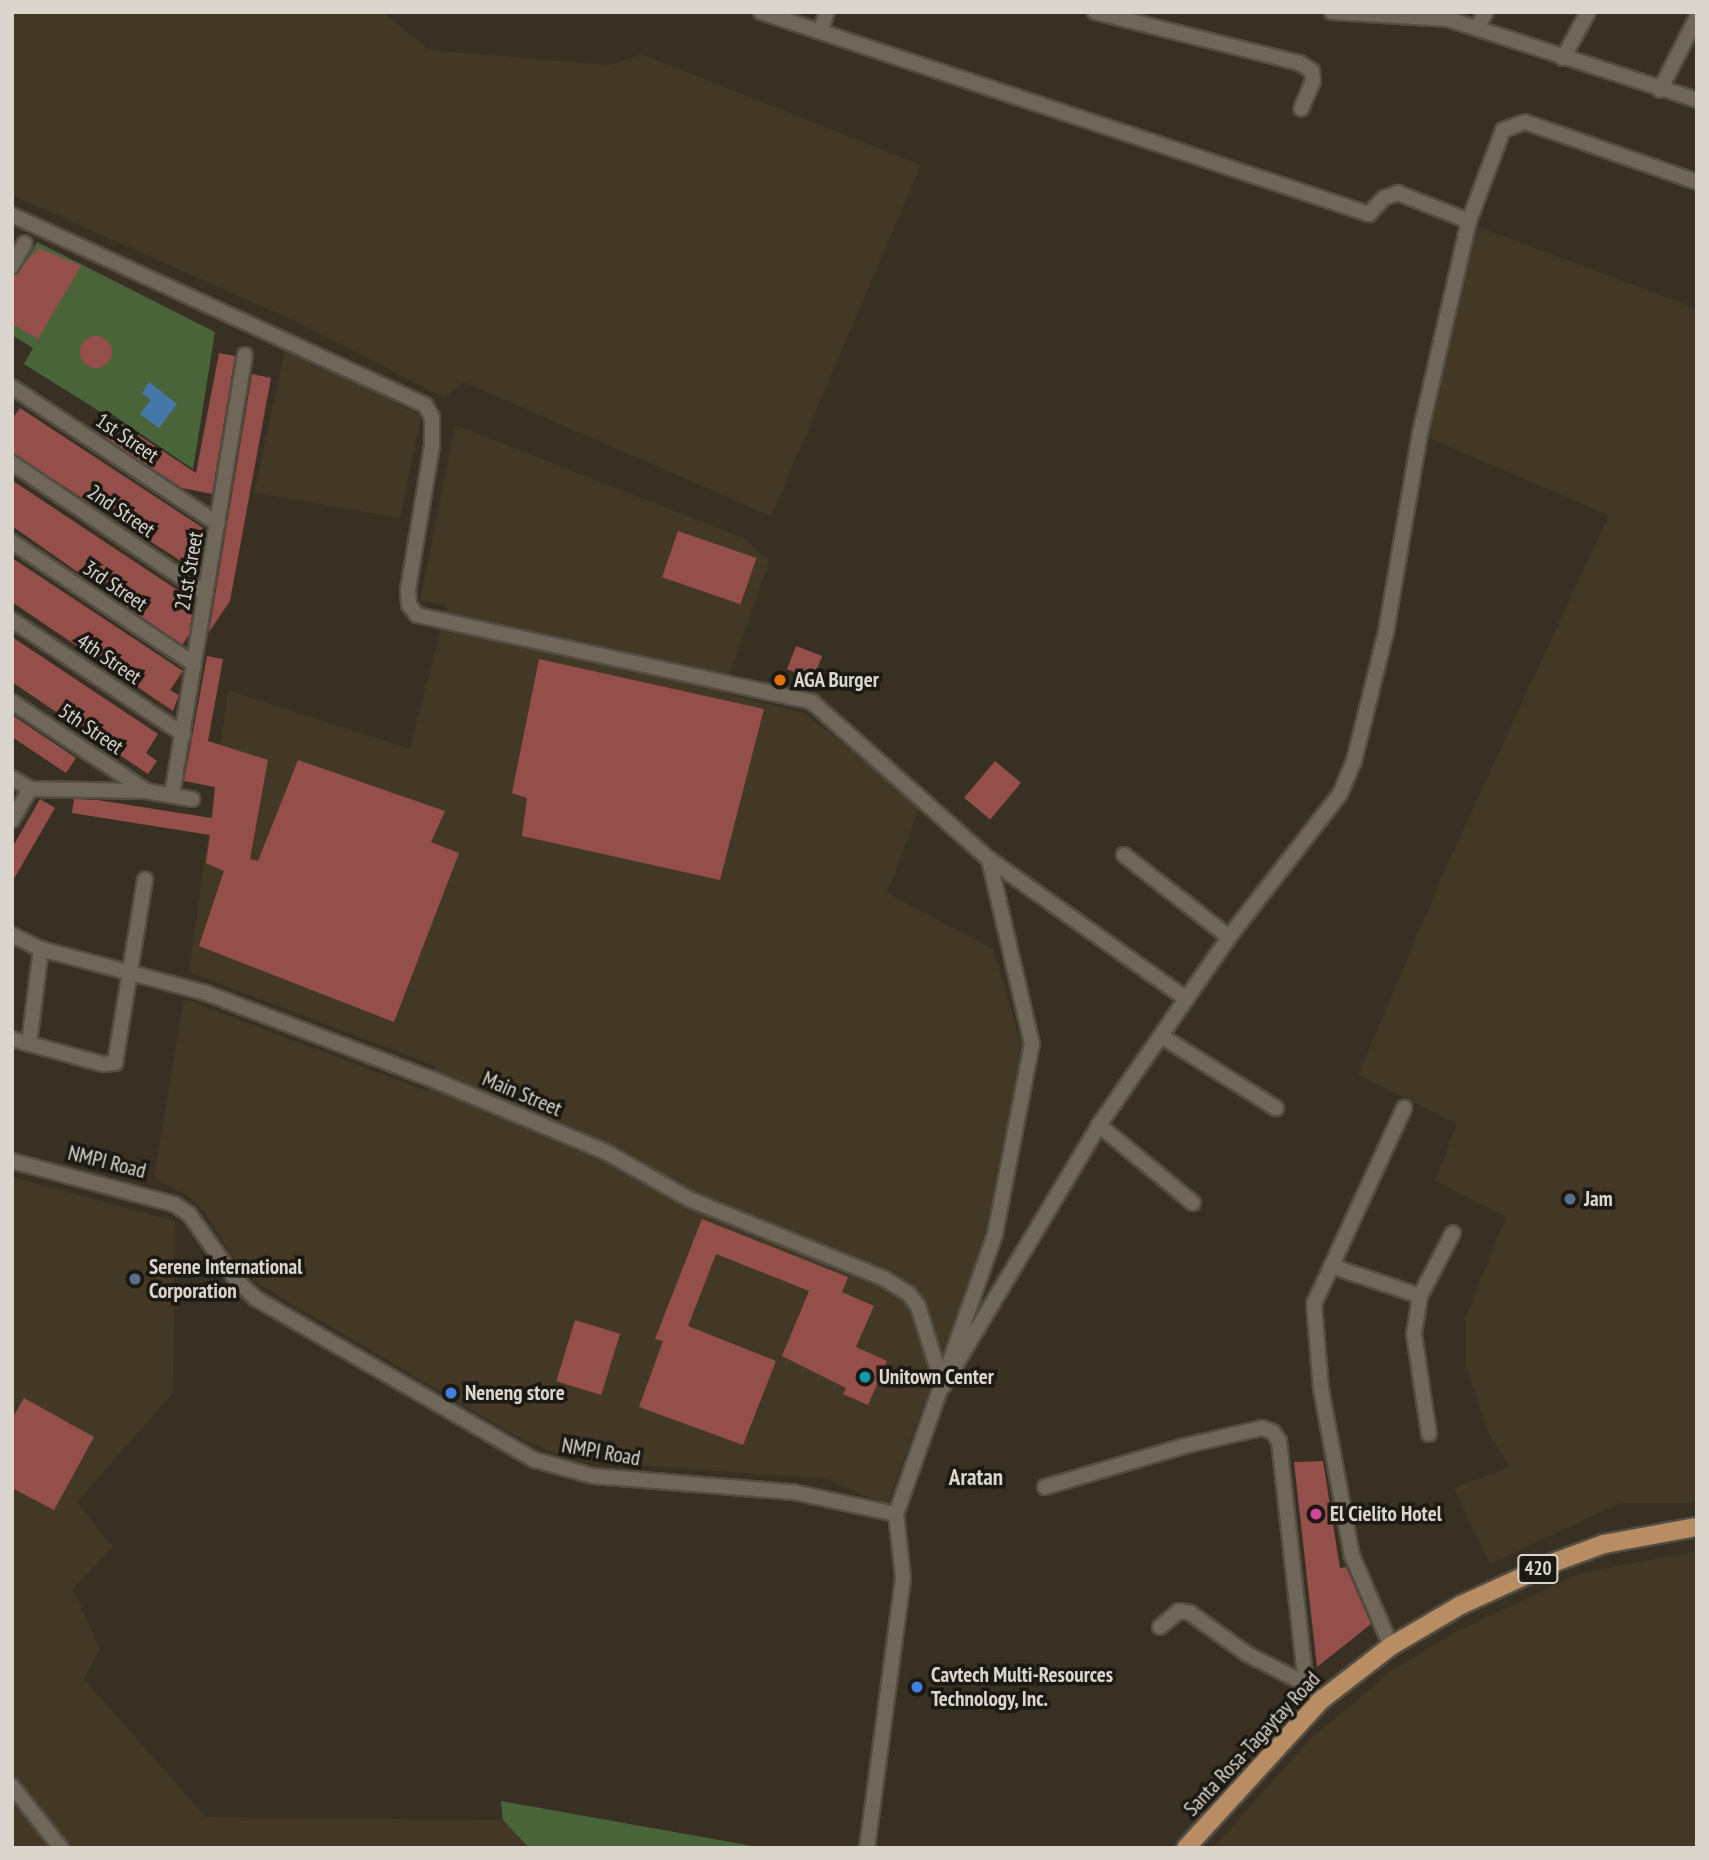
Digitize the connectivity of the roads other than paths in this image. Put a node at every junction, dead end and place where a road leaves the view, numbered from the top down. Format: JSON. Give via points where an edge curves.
{"nodes":[{"id":1,"x":761,"y":12,"type":"edge"},
{"id":2,"x":827,"y":12,"type":"edge"},
{"id":3,"x":1095,"y":12,"type":"edge"},
{"id":4,"x":1332,"y":12,"type":"edge"},
{"id":5,"x":1486,"y":12,"type":"edge"},
{"id":6,"x":1588,"y":12,"type":"edge"},
{"id":7,"x":1450,"y":16,"type":"edge"},
{"id":8,"x":1697,"y":17,"type":"edge"},
{"id":9,"x":1477,"y":28,"type":"junction"},
{"id":10,"x":821,"y":30,"type":"junction"},
{"id":11,"x":1563,"y":58,"type":"junction"},
{"id":12,"x":1660,"y":90,"type":"junction"},
{"id":13,"x":1697,"y":100,"type":"edge"},
{"id":14,"x":1301,"y":109,"type":"dead end"},
{"id":15,"x":1697,"y":182,"type":"edge"},
{"id":16,"x":12,"y":215,"type":"edge"},
{"id":17,"x":1469,"y":221,"type":"junction"},
{"id":18,"x":25,"y":243,"type":"dead end"},
{"id":19,"x":12,"y":266,"type":"edge"},
{"id":20,"x":245,"y":355,"type":"dead end"},
{"id":21,"x":12,"y":387,"type":"edge"},
{"id":22,"x":12,"y":463,"type":"edge"},
{"id":23,"x":218,"y":524,"type":"junction"},
{"id":24,"x":12,"y":542,"type":"edge"},
{"id":25,"x":206,"y":594,"type":"junction"},
{"id":26,"x":12,"y":620,"type":"edge"},
{"id":27,"x":194,"y":664,"type":"junction"},
{"id":28,"x":12,"y":702,"type":"edge"},
{"id":29,"x":183,"y":734,"type":"junction"},
{"id":30,"x":12,"y":778,"type":"edge"},
{"id":31,"x":30,"y":789,"type":"junction"},
{"id":32,"x":146,"y":791,"type":"junction"},
{"id":33,"x":172,"y":795,"type":"junction"},
{"id":34,"x":192,"y":799,"type":"dead end"},
{"id":35,"x":12,"y":820,"type":"edge"},
{"id":36,"x":1124,"y":855,"type":"dead end"},
{"id":37,"x":989,"y":859,"type":"junction"},
{"id":38,"x":145,"y":879,"type":"dead end"},
{"id":39,"x":12,"y":935,"type":"edge"},
{"id":40,"x":1229,"y":937,"type":"junction"},
{"id":41,"x":41,"y":949,"type":"junction"},
{"id":42,"x":128,"y":970,"type":"junction"},
{"id":43,"x":1187,"y":999,"type":"junction"},
{"id":44,"x":1161,"y":1036,"type":"junction"},
{"id":45,"x":12,"y":1039,"type":"edge"},
{"id":46,"x":29,"y":1044,"type":"junction"},
{"id":47,"x":1276,"y":1108,"type":"dead end"},
{"id":48,"x":1404,"y":1108,"type":"dead end"},
{"id":49,"x":1099,"y":1125,"type":"junction"},
{"id":50,"x":12,"y":1161,"type":"edge"},
{"id":51,"x":1193,"y":1203,"type":"dead end"},
{"id":52,"x":1453,"y":1233,"type":"dead end"},
{"id":53,"x":1331,"y":1266,"type":"junction"},
{"id":54,"x":1420,"y":1297,"type":"junction"},
{"id":55,"x":943,"y":1386,"type":"junction"},
{"id":56,"x":1429,"y":1434,"type":"dead end"},
{"id":57,"x":1045,"y":1487,"type":"dead end"},
{"id":58,"x":896,"y":1514,"type":"junction"},
{"id":59,"x":1697,"y":1527,"type":"edge"},
{"id":60,"x":1160,"y":1627,"type":"dead end"},
{"id":61,"x":1391,"y":1646,"type":"junction"},
{"id":62,"x":1306,"y":1684,"type":"junction"},
{"id":63,"x":1320,"y":1701,"type":"junction"},
{"id":64,"x":12,"y":1786,"type":"edge"},
{"id":65,"x":61,"y":1848,"type":"edge"},
{"id":66,"x":867,"y":1848,"type":"edge"},
{"id":67,"x":1186,"y":1848,"type":"edge"}],
"edges":[{"from":1,"to":10,"type":"street"},
{"from":2,"to":10,"type":"street"},
{"from":3,"to":14,"type":"street","via":[[1300,63],[1312,71],[1314,80]]},
{"from":4,"to":7,"type":"street"},
{"from":5,"to":9,"type":"street"},
{"from":6,"to":11,"type":"street"},
{"from":7,"to":9,"type":"street"},
{"from":8,"to":12,"type":"street"},
{"from":9,"to":11,"type":"street"},
{"from":10,"to":17,"type":"street","via":[[1369,214],[1384,198],[1398,194]]},
{"from":11,"to":12,"type":"street"},
{"from":12,"to":13,"type":"street"},
{"from":15,"to":17,"type":"street","via":[[1517,122],[1503,130]]},
{"from":16,"to":37,"type":"street","via":[[425,405],[432,417],[432,446],[408,590],[409,605],[417,615],[812,702]]},
{"from":17,"to":40,"type":"street","via":[[1420,433],[1386,632],[1354,761],[1331,809]]},
{"from":18,"to":19,"type":"street"},
{"from":20,"to":23,"type":"street","name":"21st Street"},
{"from":21,"to":23,"type":"street","name":"1st Street"},
{"from":22,"to":25,"type":"street","name":"2nd Street"},
{"from":23,"to":25,"type":"street","name":"21st Street"},
{"from":24,"to":27,"type":"street","name":"3rd Street"},
{"from":25,"to":27,"type":"street","name":"21st Street"},
{"from":26,"to":29,"type":"street","name":"4th Street"},
{"from":27,"to":29,"type":"street","name":"21st Street"},
{"from":28,"to":32,"type":"street","name":"5th Street"},
{"from":29,"to":33,"type":"street","name":"21st Street"},
{"from":30,"to":31,"type":"street"},
{"from":31,"to":32,"type":"street"},
{"from":31,"to":35,"type":"street"},
{"from":32,"to":33,"type":"street"},
{"from":33,"to":34,"type":"street"},
{"from":36,"to":40,"type":"street"},
{"from":37,"to":43,"type":"street"},
{"from":37,"to":55,"type":"street","via":[[1032,1044],[995,1234]]},
{"from":38,"to":42,"type":"street"},
{"from":39,"to":41,"type":"street","name":"Main Street"},
{"from":40,"to":43,"type":"street"},
{"from":41,"to":42,"type":"street","name":"Main Street"},
{"from":41,"to":46,"type":"street"},
{"from":42,"to":46,"type":"street","via":[[115,1063],[103,1064]]},
{"from":42,"to":55,"type":"street","name":"Main Street","via":[[206,993],[434,1080],[606,1152],[689,1199],[897,1285],[918,1306]]},
{"from":43,"to":44,"type":"street"},
{"from":44,"to":47,"type":"street"},
{"from":44,"to":49,"type":"street"},
{"from":45,"to":46,"type":"street"},
{"from":48,"to":53,"type":"street"},
{"from":49,"to":51,"type":"street"},
{"from":49,"to":55,"type":"street"},
{"from":50,"to":58,"type":"street","name":"NMPI Road","via":[[174,1205],[189,1214],[236,1280],[255,1298],[545,1464],[593,1476],[793,1492]]},
{"from":52,"to":54,"type":"street"},
{"from":53,"to":54,"type":"street"},
{"from":53,"to":61,"type":"street","via":[[1314,1304],[1321,1389],[1352,1556]]},
{"from":54,"to":56,"type":"street","via":[[1414,1334]]},
{"from":55,"to":58,"type":"street"},
{"from":57,"to":62,"type":"street","via":[[1184,1446],[1262,1428],[1273,1432],[1279,1441]]},
{"from":58,"to":66,"type":"street","via":[[903,1577]]},
{"from":59,"to":61,"type":"main road","name":"Santa Rosa-Tagaytay Road","number":"420","via":[[1615,1542],[1555,1562],[1461,1605]]},
{"from":60,"to":62,"type":"street","via":[[1179,1611],[1190,1613],[1247,1654]]},
{"from":61,"to":63,"type":"main road","name":"Santa Rosa-Tagaytay Road","number":"420"},
{"from":62,"to":63,"type":"street"},
{"from":63,"to":67,"type":"main road","name":"Santa Rosa-Tagaytay Road","number":"420"},
{"from":64,"to":65,"type":"street"}]}
